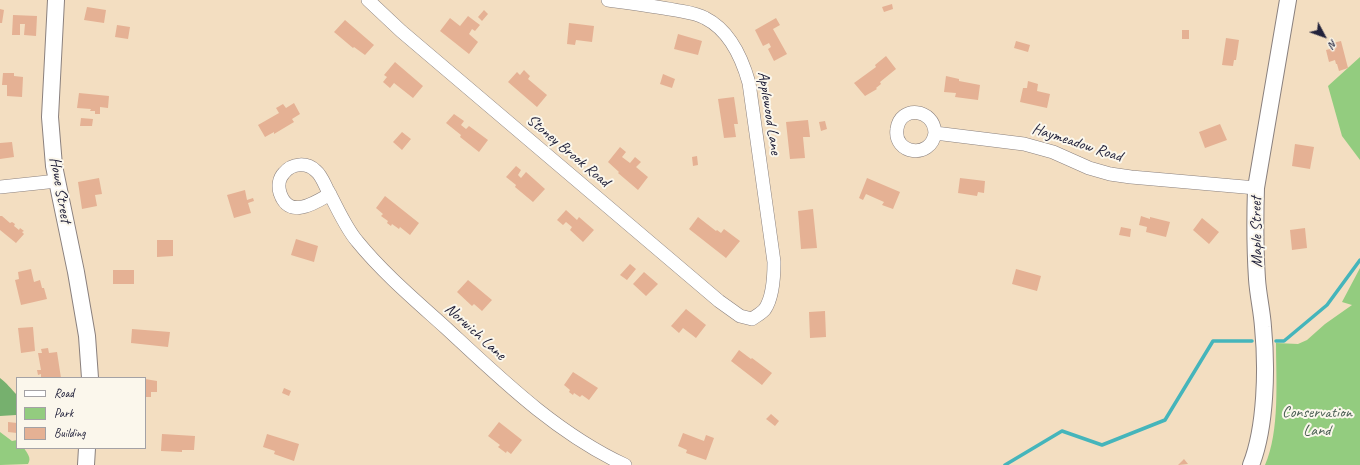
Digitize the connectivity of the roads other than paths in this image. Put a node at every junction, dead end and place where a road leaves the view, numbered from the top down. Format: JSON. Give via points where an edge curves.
{"nodes":[{"id":1,"x":56,"y":0,"type":"edge"},
{"id":2,"x":368,"y":0,"type":"edge"},
{"id":3,"x":608,"y":0,"type":"edge"},
{"id":4,"x":1288,"y":0,"type":"edge"},
{"id":5,"x":935,"y":133,"type":"dead end"},
{"id":6,"x":57,"y":181,"type":"junction"},
{"id":7,"x":0,"y":187,"type":"edge"},
{"id":8,"x":1256,"y":188,"type":"junction"},
{"id":9,"x":330,"y":194,"type":"dead end"},
{"id":10,"x":752,"y":319,"type":"joint"},
{"id":11,"x":90,"y":377,"type":"edge"},
{"id":12,"x":87,"y":449,"type":"edge"},
{"id":13,"x":86,"y":465,"type":"edge"},
{"id":14,"x":625,"y":465,"type":"edge"},
{"id":15,"x":1251,"y":465,"type":"edge"}],
"edges":[{"from":1,"to":6,"type":"street","name":"Howe Street","via":[[50,117]]},
{"from":2,"to":10,"type":"street","name":"Stoney Brook Road","via":[[410,39],[719,301],[740,316]]},
{"from":3,"to":10,"type":"street","name":"Applewood Lane","via":[[660,7],[705,18],[727,37],[744,66],[750,82],[774,262],[774,278],[765,309]]},
{"from":4,"to":8,"type":"street","name":"Maple Street"},
{"from":5,"to":8,"type":"street","name":"Haymeadow Road","via":[[1024,144],[1110,174]]},
{"from":6,"to":7,"type":"street"},
{"from":6,"to":11,"type":"street","name":"Howe Street","via":[[87,336]]},
{"from":8,"to":15,"type":"street","name":"Maple Street","via":[[1257,280],[1265,371],[1256,452]]},
{"from":9,"to":14,"type":"street","name":"Norwich Lane","via":[[354,238],[368,255],[418,302],[531,405],[586,443]]},
{"from":12,"to":13,"type":"street"}]}
